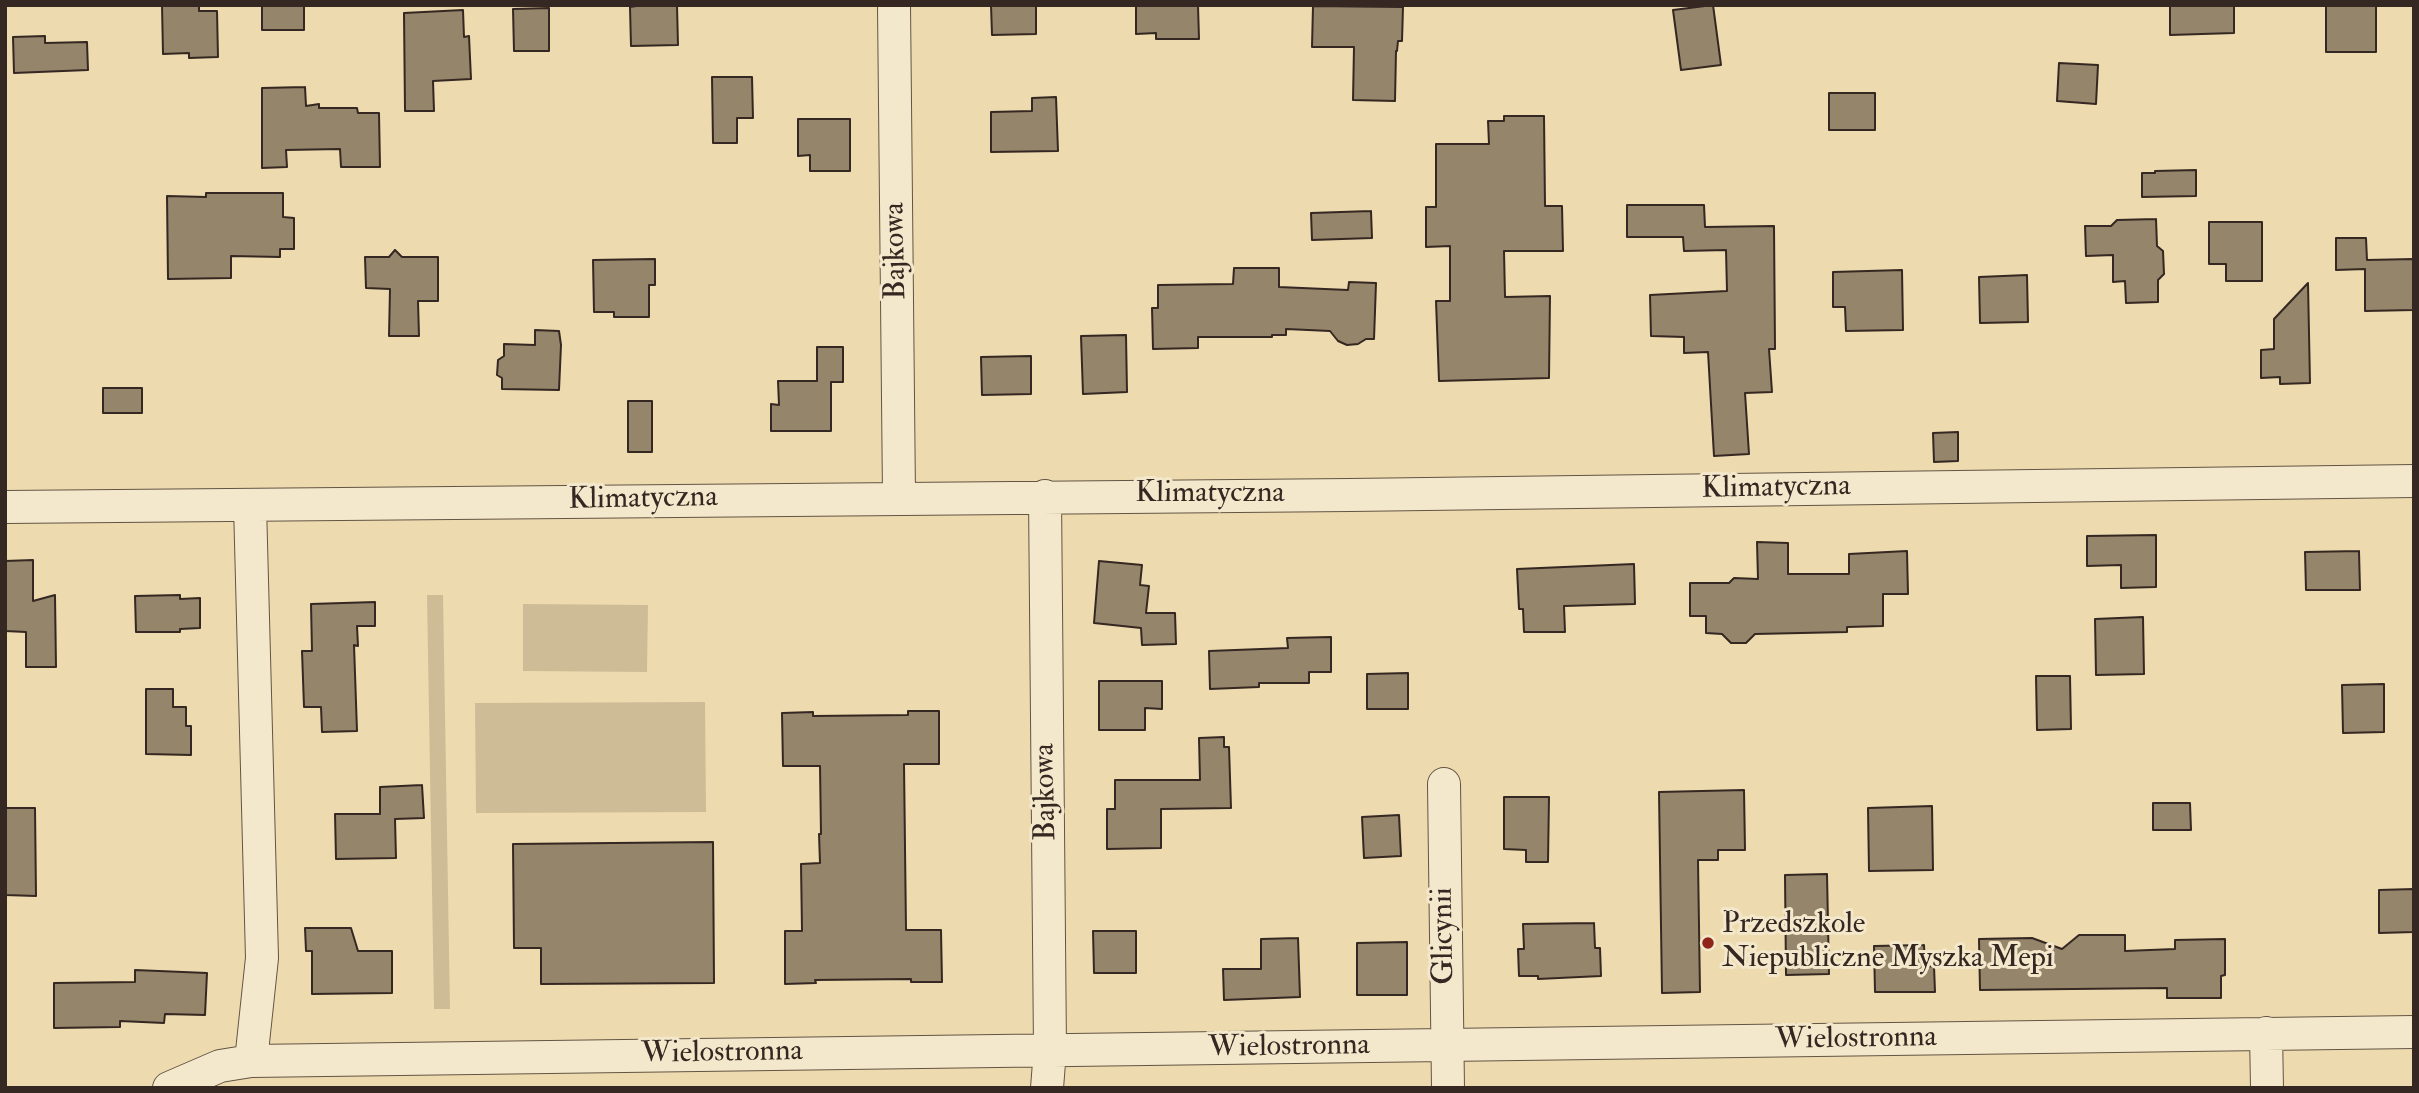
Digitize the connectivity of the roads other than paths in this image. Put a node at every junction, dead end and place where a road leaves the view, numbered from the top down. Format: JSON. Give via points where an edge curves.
{"nodes":[{"id":1,"x":894,"y":5,"type":"edge"},
{"id":2,"x":2414,"y":481,"type":"edge"},
{"id":3,"x":1045,"y":496,"type":"junction"},
{"id":4,"x":899,"y":497,"type":"junction"},
{"id":5,"x":250,"y":505,"type":"junction"},
{"id":6,"x":5,"y":507,"type":"edge"},
{"id":7,"x":1444,"y":784,"type":"dead end"},
{"id":8,"x":2414,"y":1032,"type":"edge"},
{"id":9,"x":2266,"y":1033,"type":"junction"},
{"id":10,"x":1447,"y":1046,"type":"junction"},
{"id":11,"x":1050,"y":1050,"type":"junction"},
{"id":12,"x":251,"y":1061,"type":"junction"},
{"id":13,"x":169,"y":1088,"type":"edge"},
{"id":14,"x":1047,"y":1088,"type":"edge"},
{"id":15,"x":1448,"y":1088,"type":"edge"},
{"id":16,"x":2267,"y":1088,"type":"edge"}],
"edges":[{"from":1,"to":4,"type":"street","name":"Bajkowa"},
{"from":2,"to":3,"type":"street","name":"Klimatyczna"},
{"from":3,"to":4,"type":"street","name":"Klimatyczna"},
{"from":3,"to":11,"type":"street","name":"Bajkowa"},
{"from":4,"to":5,"type":"street","name":"Klimatyczna"},
{"from":5,"to":6,"type":"street","name":"Klimatyczna"},
{"from":5,"to":12,"type":"street","via":[[262,958]]},
{"from":7,"to":10,"type":"street","name":"Glicynii"},
{"from":8,"to":9,"type":"street","name":"Wielostronna"},
{"from":9,"to":10,"type":"street","name":"Wielostronna"},
{"from":9,"to":16,"type":"street"},
{"from":10,"to":11,"type":"street","name":"Wielostronna"},
{"from":10,"to":15,"type":"street","name":"Glicynii"},
{"from":11,"to":12,"type":"street","name":"Wielostronna"},
{"from":11,"to":14,"type":"street","name":"Bajkowa"},
{"from":12,"to":13,"type":"street","name":"Wielostronna","via":[[220,1066]]}]}
